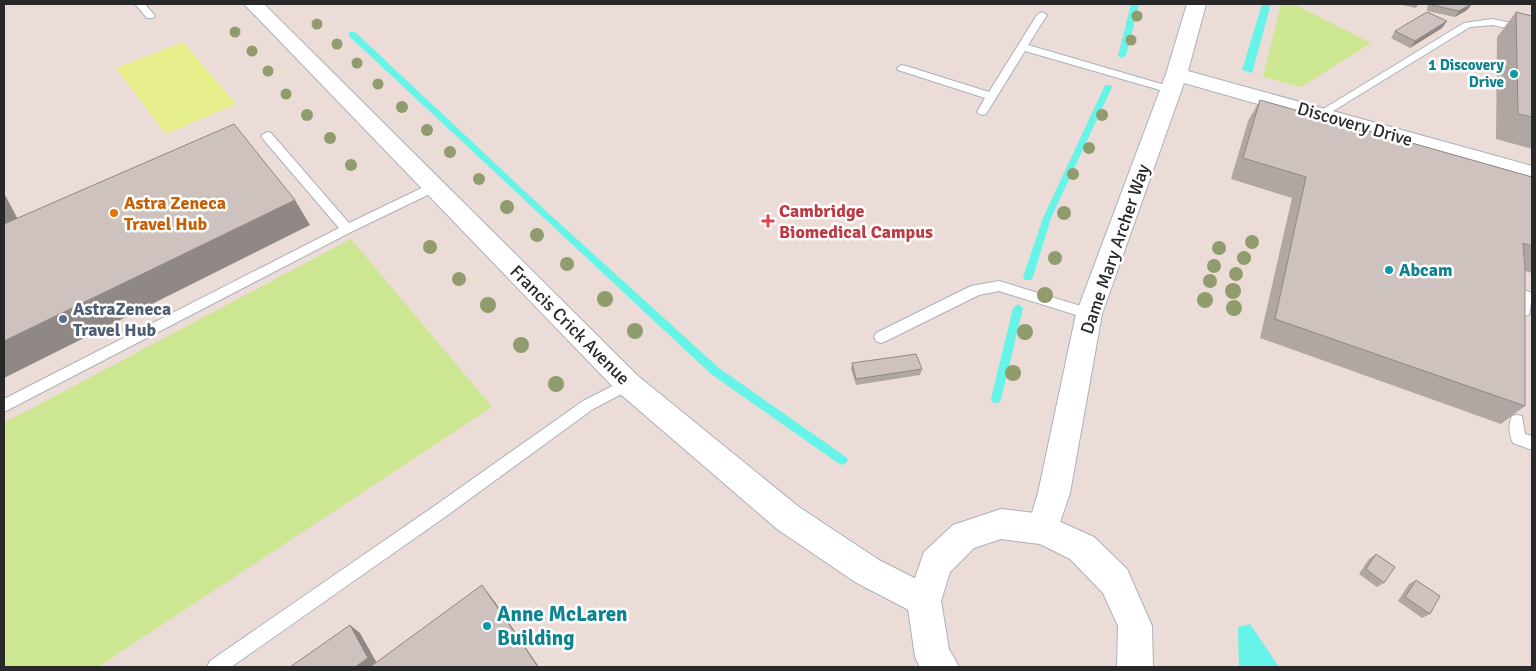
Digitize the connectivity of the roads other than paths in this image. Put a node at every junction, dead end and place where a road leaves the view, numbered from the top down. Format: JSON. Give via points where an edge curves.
{"nodes":[{"id":1,"x":140,"y":4,"type":"edge"},
{"id":2,"x":253,"y":4,"type":"edge"},
{"id":3,"x":1196,"y":4,"type":"edge"},
{"id":4,"x":1042,"y":14,"type":"dead end"},
{"id":5,"x":150,"y":16,"type":"dead end"},
{"id":6,"x":1532,"y":30,"type":"edge"},
{"id":7,"x":1023,"y":48,"type":"junction"},
{"id":8,"x":902,"y":68,"type":"dead end"},
{"id":9,"x":1174,"y":82,"type":"junction"},
{"id":10,"x":992,"y":97,"type":"junction"},
{"id":11,"x":982,"y":112,"type":"dead end"},
{"id":12,"x":1321,"y":114,"type":"junction"},
{"id":13,"x":267,"y":136,"type":"dead end"},
{"id":14,"x":1532,"y":174,"type":"edge"},
{"id":15,"x":434,"y":187,"type":"junction"},
{"id":16,"x":347,"y":229,"type":"junction"},
{"id":17,"x":1532,"y":298,"type":"edge"},
{"id":18,"x":1089,"y":314,"type":"junction"},
{"id":19,"x":1524,"y":317,"type":"edge"},
{"id":20,"x":880,"y":338,"type":"dead end"},
{"id":21,"x":628,"y":384,"type":"junction"},
{"id":22,"x":4,"y":406,"type":"edge"},
{"id":23,"x":1517,"y":421,"type":"edge"},
{"id":24,"x":1532,"y":443,"type":"edge"},
{"id":25,"x":1043,"y":529,"type":"junction"},
{"id":26,"x":924,"y":602,"type":"junction"},
{"id":27,"x":216,"y":667,"type":"edge"},
{"id":28,"x":941,"y":667,"type":"edge"},
{"id":29,"x":1135,"y":667,"type":"edge"}],
"edges":[{"from":1,"to":5,"type":"lane"},
{"from":2,"to":15,"type":"street","name":"Francis Crick Avenue"},
{"from":3,"to":9,"type":"street","name":"Dame Mary Archer Way"},
{"from":4,"to":7,"type":"lane"},
{"from":6,"to":12,"type":"lane","via":[[1495,22],[1468,24]]},
{"from":7,"to":9,"type":"lane"},
{"from":7,"to":10,"type":"lane"},
{"from":8,"to":10,"type":"lane"},
{"from":9,"to":12,"type":"street","name":"Discovery Drive"},
{"from":9,"to":18,"type":"street","name":"Dame Mary Archer Way"},
{"from":10,"to":11,"type":"lane"},
{"from":12,"to":14,"type":"street","name":"Discovery Drive"},
{"from":13,"to":16,"type":"lane"},
{"from":15,"to":16,"type":"lane"},
{"from":15,"to":21,"type":"street","name":"Francis Crick Avenue"},
{"from":16,"to":22,"type":"lane"},
{"from":17,"to":19,"type":"lane","via":[[1524,295]]},
{"from":18,"to":20,"type":"lane","via":[[999,286],[976,290]]},
{"from":18,"to":25,"type":"street","name":"Dame Mary Archer Way","via":[[1054,493]]},
{"from":21,"to":26,"type":"street","name":"Francis Crick Avenue","via":[[788,518],[867,571]]},
{"from":21,"to":27,"type":"lane","via":[[588,405]]},
{"from":23,"to":24,"type":"lane","via":[[1518,438]]},
{"from":25,"to":26,"type":"street","via":[[1001,524],[964,536],[936,563]]},
{"from":25,"to":29,"type":"street","via":[[1082,548],[1115,581],[1135,626]]},
{"from":26,"to":28,"type":"street","via":[[933,657]]}]}
